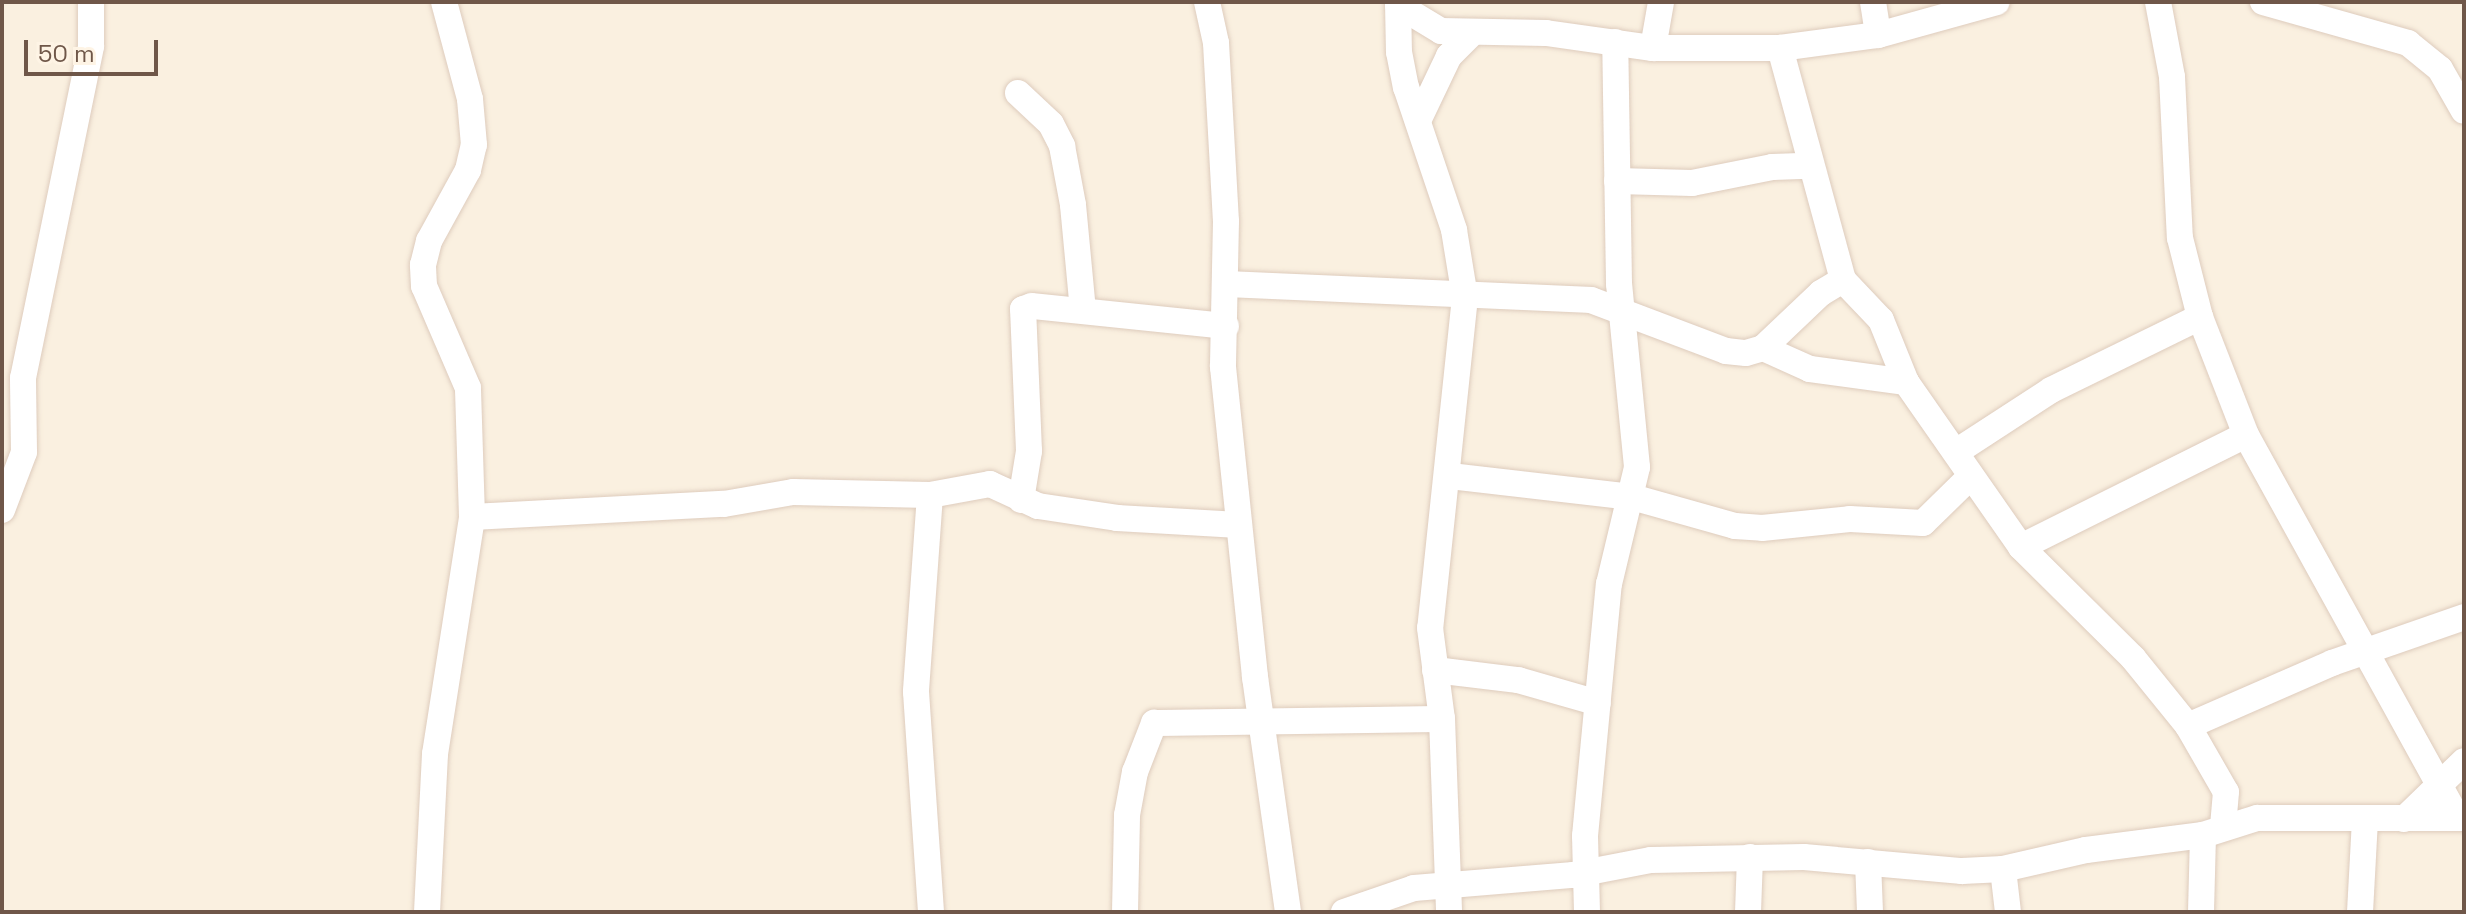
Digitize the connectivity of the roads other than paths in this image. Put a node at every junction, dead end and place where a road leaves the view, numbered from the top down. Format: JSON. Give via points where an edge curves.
{"nodes":[{"id":1,"x":91,"y":2,"type":"edge"},
{"id":2,"x":444,"y":2,"type":"edge"},
{"id":3,"x":1207,"y":2,"type":"edge"},
{"id":4,"x":1661,"y":2,"type":"edge"},
{"id":5,"x":1873,"y":2,"type":"edge"},
{"id":6,"x":1997,"y":2,"type":"edge"},
{"id":7,"x":2158,"y":2,"type":"edge"},
{"id":8,"x":2263,"y":2,"type":"edge"},
{"id":9,"x":1398,"y":3,"type":"edge"},
{"id":10,"x":1473,"y":32,"type":"junction"},
{"id":11,"x":1878,"y":35,"type":"junction"},
{"id":12,"x":1615,"y":42,"type":"junction"},
{"id":13,"x":1653,"y":48,"type":"junction"},
{"id":14,"x":1780,"y":48,"type":"junction"},
{"id":15,"x":2452,"y":72,"type":"edge"},
{"id":16,"x":1018,"y":93,"type":"dead end"},
{"id":17,"x":2464,"y":111,"type":"edge"},
{"id":18,"x":1418,"y":121,"type":"junction"},
{"id":19,"x":1808,"y":166,"type":"junction"},
{"id":20,"x":1617,"y":181,"type":"junction"},
{"id":21,"x":1843,"y":280,"type":"junction"},
{"id":22,"x":1228,"y":284,"type":"junction"},
{"id":23,"x":1465,"y":297,"type":"junction"},
{"id":24,"x":1620,"y":308,"type":"junction"},
{"id":25,"x":1083,"y":311,"type":"junction"},
{"id":26,"x":2200,"y":317,"type":"junction"},
{"id":27,"x":1226,"y":326,"type":"junction"},
{"id":28,"x":1763,"y":348,"type":"junction"},
{"id":29,"x":1906,"y":382,"type":"junction"},
{"id":30,"x":2246,"y":435,"type":"junction"},
{"id":31,"x":1956,"y":452,"type":"junction"},
{"id":32,"x":1450,"y":476,"type":"junction"},
{"id":33,"x":1971,"y":476,"type":"junction"},
{"id":34,"x":930,"y":495,"type":"junction"},
{"id":35,"x":1632,"y":497,"type":"junction"},
{"id":36,"x":1021,"y":500,"type":"junction"},
{"id":37,"x":2,"y":510,"type":"edge"},
{"id":38,"x":472,"y":517,"type":"junction"},
{"id":39,"x":1239,"y":525,"type":"junction"},
{"id":40,"x":2021,"y":547,"type":"junction"},
{"id":41,"x":2464,"y":617,"type":"edge"},
{"id":42,"x":2362,"y":651,"type":"junction"},
{"id":43,"x":1435,"y":670,"type":"junction"},
{"id":44,"x":1598,"y":703,"type":"junction"},
{"id":45,"x":1442,"y":719,"type":"junction"},
{"id":46,"x":1262,"y":720,"type":"junction"},
{"id":47,"x":2188,"y":726,"type":"junction"},
{"id":48,"x":2464,"y":761,"type":"edge"},
{"id":49,"x":2439,"y":785,"type":"junction"},
{"id":50,"x":2226,"y":792,"type":"junction"},
{"id":51,"x":2257,"y":818,"type":"junction"},
{"id":52,"x":2460,"y":818,"type":"edge"},
{"id":53,"x":2404,"y":819,"type":"junction"},
{"id":54,"x":2365,"y":821,"type":"junction"},
{"id":55,"x":2213,"y":831,"type":"junction"},
{"id":56,"x":1750,"y":857,"type":"junction"},
{"id":57,"x":1868,"y":862,"type":"junction"},
{"id":58,"x":2003,"y":869,"type":"junction"},
{"id":59,"x":1583,"y":873,"type":"junction"},
{"id":60,"x":1451,"y":885,"type":"junction"},
{"id":61,"x":427,"y":912,"type":"edge"},
{"id":62,"x":931,"y":912,"type":"edge"},
{"id":63,"x":1125,"y":912,"type":"edge"},
{"id":64,"x":1288,"y":912,"type":"edge"},
{"id":65,"x":1344,"y":912,"type":"edge"},
{"id":66,"x":1449,"y":912,"type":"edge"},
{"id":67,"x":1587,"y":912,"type":"edge"},
{"id":68,"x":1748,"y":912,"type":"edge"},
{"id":69,"x":1870,"y":912,"type":"edge"},
{"id":70,"x":2008,"y":912,"type":"edge"},
{"id":71,"x":2201,"y":912,"type":"edge"},
{"id":72,"x":2360,"y":912,"type":"edge"}],
"edges":[{"from":1,"to":37,"type":"street","via":[[91,46],[23,378],[25,446]]},
{"from":2,"to":38,"type":"street","via":[[470,99],[474,145],[468,170],[429,241],[424,286],[468,388]]},
{"from":3,"to":22,"type":"street","via":[[1216,43]]},
{"from":4,"to":13,"type":"street"},
{"from":5,"to":11,"type":"street"},
{"from":6,"to":11,"type":"street"},
{"from":7,"to":26,"type":"street","via":[[2172,77],[2180,238]]},
{"from":8,"to":15,"type":"street","via":[[2408,43]]},
{"from":9,"to":10,"type":"street","via":[[1430,28]]},
{"from":9,"to":18,"type":"street","via":[[1399,52]]},
{"from":10,"to":12,"type":"street"},
{"from":10,"to":18,"type":"street","via":[[1449,56]]},
{"from":11,"to":14,"type":"street"},
{"from":12,"to":13,"type":"street"},
{"from":12,"to":20,"type":"street"},
{"from":13,"to":14,"type":"street"},
{"from":14,"to":19,"type":"street"},
{"from":15,"to":17,"type":"street"},
{"from":16,"to":25,"type":"street","via":[[1051,124],[1062,146]]},
{"from":18,"to":23,"type":"street","via":[[1454,230]]},
{"from":19,"to":20,"type":"street","via":[[1772,167],[1680,184]]},
{"from":19,"to":21,"type":"street"},
{"from":20,"to":24,"type":"street"},
{"from":21,"to":28,"type":"street","via":[[1821,293]]},
{"from":21,"to":29,"type":"street","via":[[1881,320]]},
{"from":22,"to":23,"type":"street"},
{"from":22,"to":27,"type":"street"},
{"from":23,"to":24,"type":"street","via":[[1566,298]]},
{"from":23,"to":32,"type":"street"},
{"from":24,"to":28,"type":"street","via":[[1726,351]]},
{"from":24,"to":35,"type":"street","via":[[1637,453]]},
{"from":25,"to":27,"type":"street"},
{"from":25,"to":36,"type":"street","via":[[1023,309],[1029,451]]},
{"from":26,"to":30,"type":"street"},
{"from":26,"to":31,"type":"street","via":[[2051,390]]},
{"from":27,"to":39,"type":"street","via":[[1223,367]]},
{"from":28,"to":29,"type":"street","via":[[1810,369]]},
{"from":29,"to":31,"type":"street"},
{"from":30,"to":40,"type":"street"},
{"from":30,"to":42,"type":"street"},
{"from":31,"to":33,"type":"street"},
{"from":32,"to":35,"type":"street"},
{"from":32,"to":43,"type":"street","via":[[1430,628]]},
{"from":33,"to":35,"type":"street","via":[[1923,523],[1873,519],[1735,526]]},
{"from":33,"to":40,"type":"street"},
{"from":34,"to":36,"type":"street","via":[[990,484]]},
{"from":34,"to":38,"type":"street","via":[[793,492],[724,504]]},
{"from":34,"to":62,"type":"street","via":[[916,692]]},
{"from":35,"to":44,"type":"street","via":[[1609,584]]},
{"from":36,"to":39,"type":"street","via":[[1117,518]]},
{"from":38,"to":61,"type":"street","via":[[435,754]]},
{"from":39,"to":46,"type":"street"},
{"from":40,"to":47,"type":"street","via":[[2133,658]]},
{"from":41,"to":42,"type":"street"},
{"from":42,"to":47,"type":"street"},
{"from":42,"to":49,"type":"street"},
{"from":43,"to":44,"type":"street","via":[[1518,680]]},
{"from":43,"to":45,"type":"street"},
{"from":44,"to":59,"type":"street"},
{"from":45,"to":46,"type":"street"},
{"from":45,"to":60,"type":"street"},
{"from":46,"to":63,"type":"street","via":[[1163,720],[1148,729],[1127,815]]},
{"from":46,"to":64,"type":"street"},
{"from":47,"to":50,"type":"street"},
{"from":48,"to":49,"type":"street"},
{"from":49,"to":52,"type":"street"},
{"from":49,"to":53,"type":"street"},
{"from":50,"to":51,"type":"street"},
{"from":50,"to":55,"type":"street"},
{"from":51,"to":54,"type":"street"},
{"from":51,"to":55,"type":"street"},
{"from":52,"to":53,"type":"street"},
{"from":53,"to":54,"type":"street"},
{"from":54,"to":72,"type":"street"},
{"from":55,"to":58,"type":"street"},
{"from":55,"to":71,"type":"street"},
{"from":56,"to":57,"type":"street"},
{"from":56,"to":59,"type":"street","via":[[1635,861]]},
{"from":56,"to":68,"type":"street"},
{"from":57,"to":58,"type":"street"},
{"from":57,"to":69,"type":"street"},
{"from":58,"to":70,"type":"street"},
{"from":59,"to":60,"type":"street"},
{"from":59,"to":67,"type":"street"},
{"from":60,"to":65,"type":"street","via":[[1414,888]]},
{"from":60,"to":66,"type":"street"}]}
